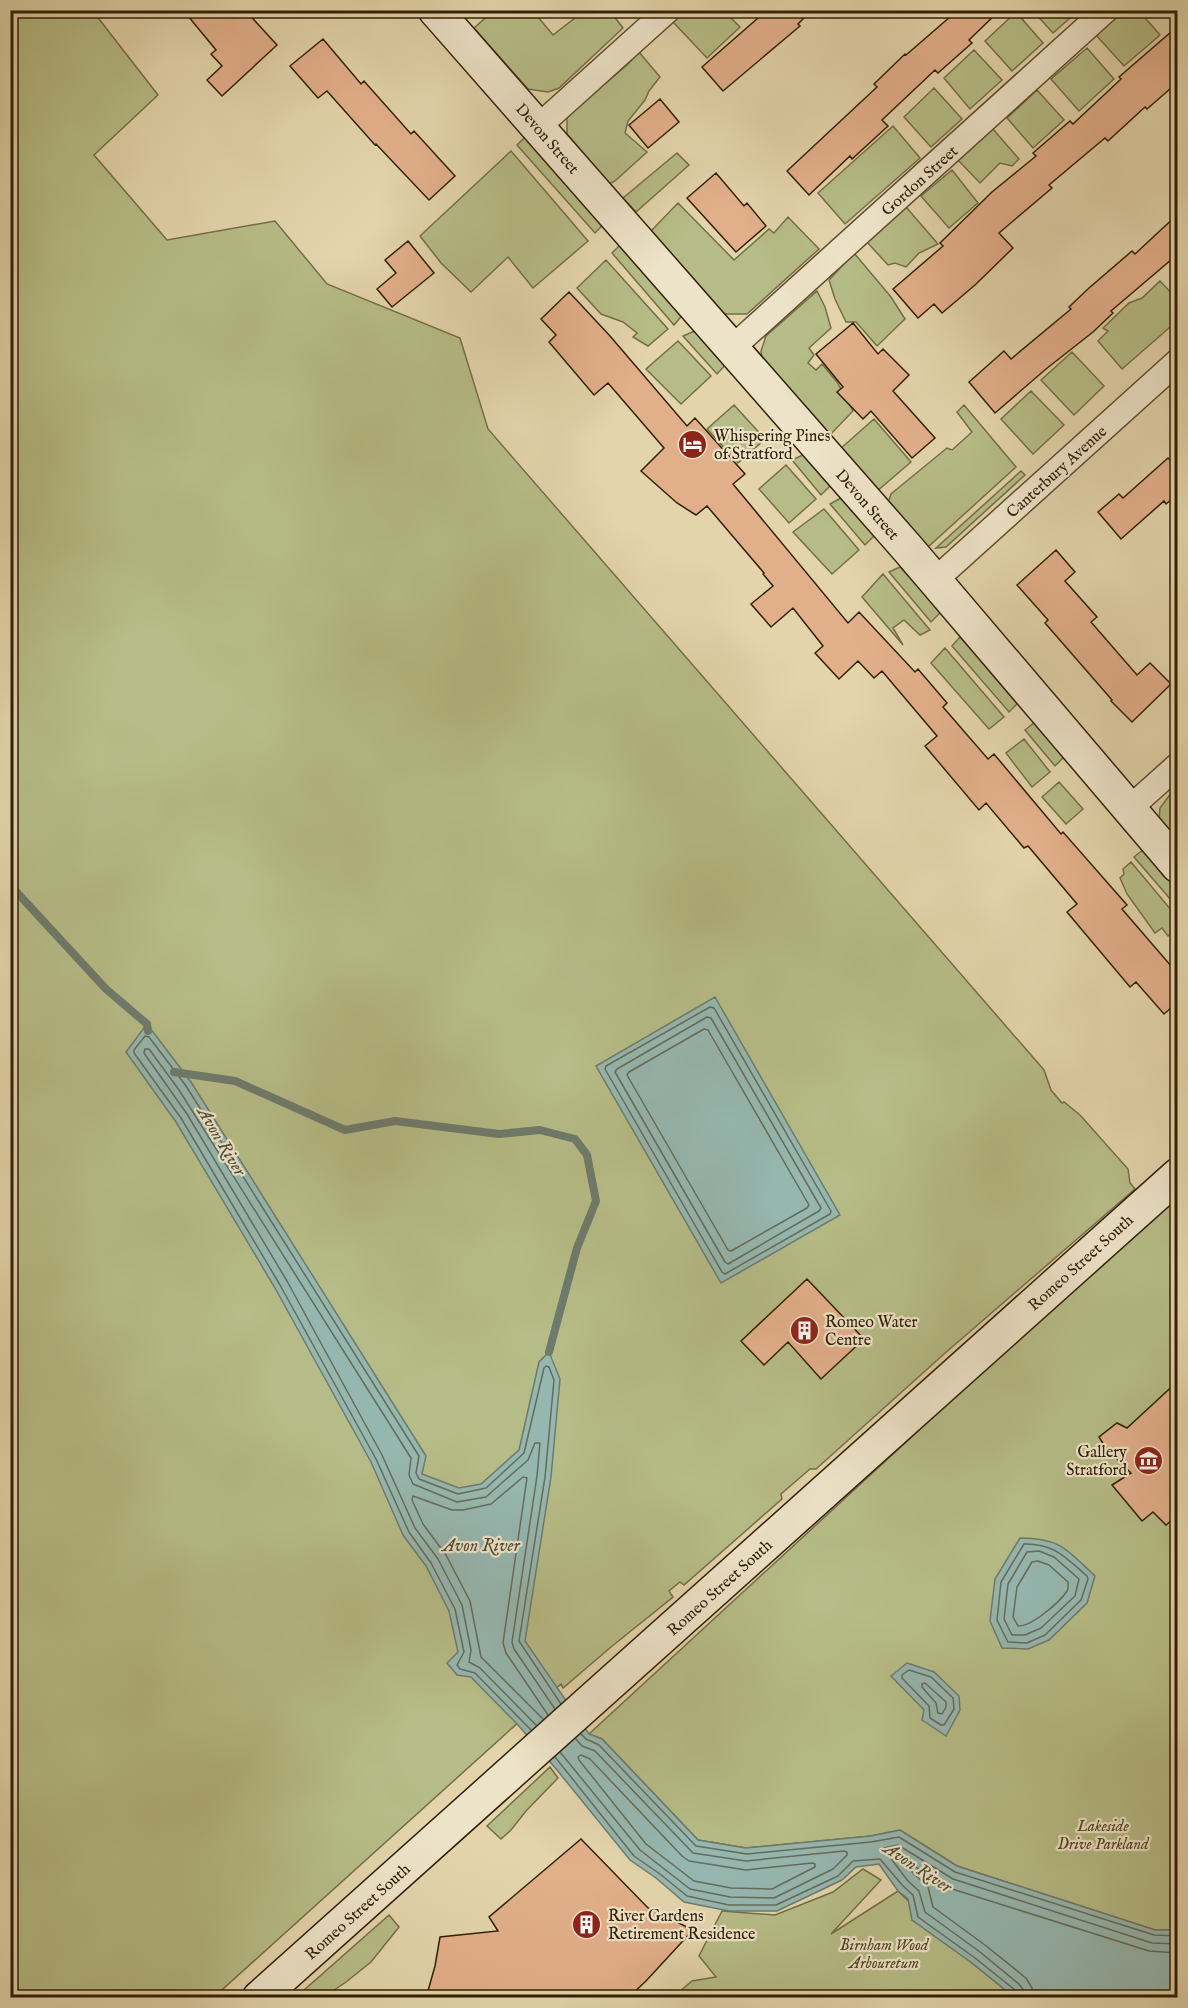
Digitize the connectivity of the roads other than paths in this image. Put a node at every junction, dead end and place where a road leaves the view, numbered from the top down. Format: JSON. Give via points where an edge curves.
{"nodes":[{"id":1,"x":435,"y":10,"type":"edge"},
{"id":2,"x":668,"y":10,"type":"edge"},
{"id":3,"x":1106,"y":10,"type":"edge"},
{"id":4,"x":538,"y":127,"type":"junction"},
{"id":5,"x":731,"y":349,"type":"junction"},
{"id":6,"x":1178,"y":361,"type":"edge"},
{"id":7,"x":934,"y":581,"type":"junction"},
{"id":8,"x":1178,"y":765,"type":"edge"},
{"id":9,"x":1130,"y":808,"type":"junction"},
{"id":10,"x":1178,"y":866,"type":"edge"},
{"id":11,"x":1178,"y":1175,"type":"edge"},
{"id":12,"x":259,"y":1998,"type":"edge"}],
"edges":[{"from":1,"to":4,"type":"main road","name":"Devon Street"},
{"from":2,"to":4,"type":"street"},
{"from":3,"to":5,"type":"street","name":"Gordon Street"},
{"from":4,"to":5,"type":"main road","name":"Devon Street"},
{"from":5,"to":7,"type":"main road","name":"Devon Street"},
{"from":6,"to":7,"type":"street","name":"Canterbury Avenue"},
{"from":7,"to":9,"type":"main road","name":"Devon Street"},
{"from":8,"to":9,"type":"street"},
{"from":9,"to":10,"type":"main road","name":"Devon Street"},
{"from":11,"to":12,"type":"main road","name":"Romeo Street South"}]}
